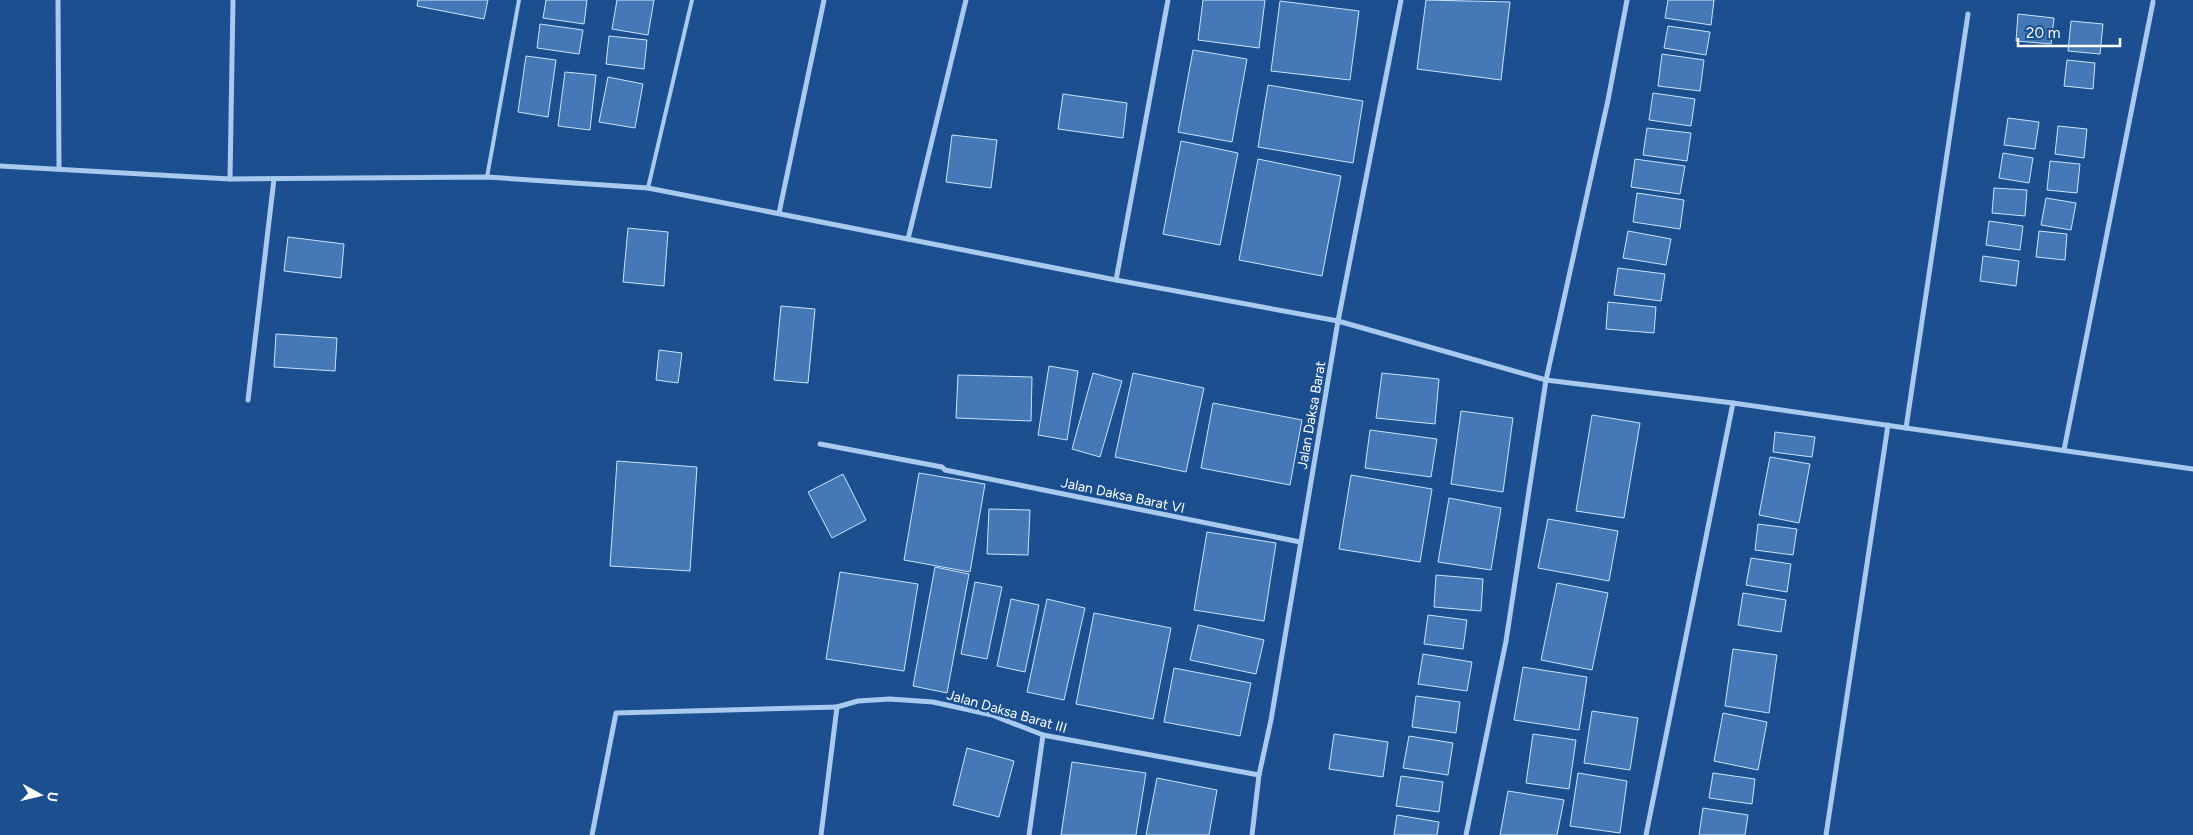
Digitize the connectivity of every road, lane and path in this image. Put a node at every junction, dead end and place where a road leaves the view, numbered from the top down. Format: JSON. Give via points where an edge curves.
{"nodes":[{"id":1,"x":58,"y":0,"type":"edge"},
{"id":2,"x":233,"y":0,"type":"edge"},
{"id":3,"x":519,"y":0,"type":"edge"},
{"id":4,"x":692,"y":0,"type":"edge"},
{"id":5,"x":824,"y":0,"type":"edge"},
{"id":6,"x":966,"y":0,"type":"edge"},
{"id":7,"x":1168,"y":0,"type":"edge"},
{"id":8,"x":1401,"y":0,"type":"edge"},
{"id":9,"x":1627,"y":0,"type":"edge"},
{"id":10,"x":2153,"y":2,"type":"dead end"},
{"id":11,"x":1968,"y":14,"type":"dead end"},
{"id":12,"x":0,"y":166,"type":"edge"},
{"id":13,"x":59,"y":169,"type":"junction"},
{"id":14,"x":487,"y":177,"type":"junction"},
{"id":15,"x":274,"y":178,"type":"junction"},
{"id":16,"x":230,"y":179,"type":"junction"},
{"id":17,"x":648,"y":188,"type":"junction"},
{"id":18,"x":779,"y":213,"type":"junction"},
{"id":19,"x":908,"y":239,"type":"junction"},
{"id":20,"x":1116,"y":280,"type":"junction"},
{"id":21,"x":1338,"y":321,"type":"junction"},
{"id":22,"x":1546,"y":380,"type":"junction"},
{"id":23,"x":248,"y":400,"type":"dead end"},
{"id":24,"x":1733,"y":403,"type":"junction"},
{"id":25,"x":1888,"y":425,"type":"junction"},
{"id":26,"x":1906,"y":428,"type":"junction"},
{"id":27,"x":820,"y":444,"type":"dead end"},
{"id":28,"x":2064,"y":450,"type":"junction"},
{"id":29,"x":2193,"y":469,"type":"edge"},
{"id":30,"x":1300,"y":542,"type":"junction"},
{"id":31,"x":837,"y":707,"type":"junction"},
{"id":32,"x":1043,"y":735,"type":"junction"},
{"id":33,"x":1259,"y":775,"type":"junction"},
{"id":34,"x":592,"y":835,"type":"edge"},
{"id":35,"x":821,"y":835,"type":"edge"},
{"id":36,"x":1029,"y":835,"type":"edge"},
{"id":37,"x":1252,"y":835,"type":"edge"},
{"id":38,"x":1466,"y":835,"type":"edge"},
{"id":39,"x":1646,"y":835,"type":"edge"},
{"id":40,"x":1826,"y":835,"type":"edge"}],
"edges":[{"from":1,"to":13,"type":"street"},
{"from":2,"to":16,"type":"street"},
{"from":3,"to":14,"type":"lane"},
{"from":4,"to":17,"type":"lane"},
{"from":5,"to":18,"type":"street"},
{"from":6,"to":19,"type":"street"},
{"from":7,"to":20,"type":"street"},
{"from":8,"to":21,"type":"street","name":"Jalan Daksa Barat"},
{"from":9,"to":22,"type":"street"},
{"from":10,"to":28,"type":"street"},
{"from":11,"to":26,"type":"street"},
{"from":12,"to":13,"type":"street"},
{"from":13,"to":16,"type":"street"},
{"from":14,"to":15,"type":"street"},
{"from":14,"to":17,"type":"street"},
{"from":15,"to":16,"type":"street"},
{"from":15,"to":23,"type":"street"},
{"from":17,"to":18,"type":"street"},
{"from":18,"to":19,"type":"street"},
{"from":19,"to":20,"type":"street"},
{"from":20,"to":21,"type":"street"},
{"from":21,"to":22,"type":"street"},
{"from":21,"to":30,"type":"street","name":"Jalan Daksa Barat"},
{"from":22,"to":24,"type":"street"},
{"from":22,"to":38,"type":"street","via":[[1506,642]]},
{"from":24,"to":25,"type":"street"},
{"from":24,"to":39,"type":"street"},
{"from":25,"to":26,"type":"street"},
{"from":25,"to":40,"type":"street"},
{"from":26,"to":28,"type":"street"},
{"from":27,"to":30,"type":"street","name":"Jalan Daksa Barat VI"},
{"from":28,"to":29,"type":"street"},
{"from":30,"to":33,"type":"street","name":"Jalan Daksa Barat"},
{"from":31,"to":32,"type":"street","name":"Jalan Daksa Barat III","via":[[858,701],[890,699],[933,702],[992,715]]},
{"from":31,"to":34,"type":"street","name":"Jalan Daksa Barat III","via":[[616,713]]},
{"from":31,"to":35,"type":"street"},
{"from":32,"to":33,"type":"street","name":"Jalan Daksa Barat III"},
{"from":32,"to":36,"type":"street"},
{"from":33,"to":37,"type":"street","name":"Jalan Daksa Barat"}]}
